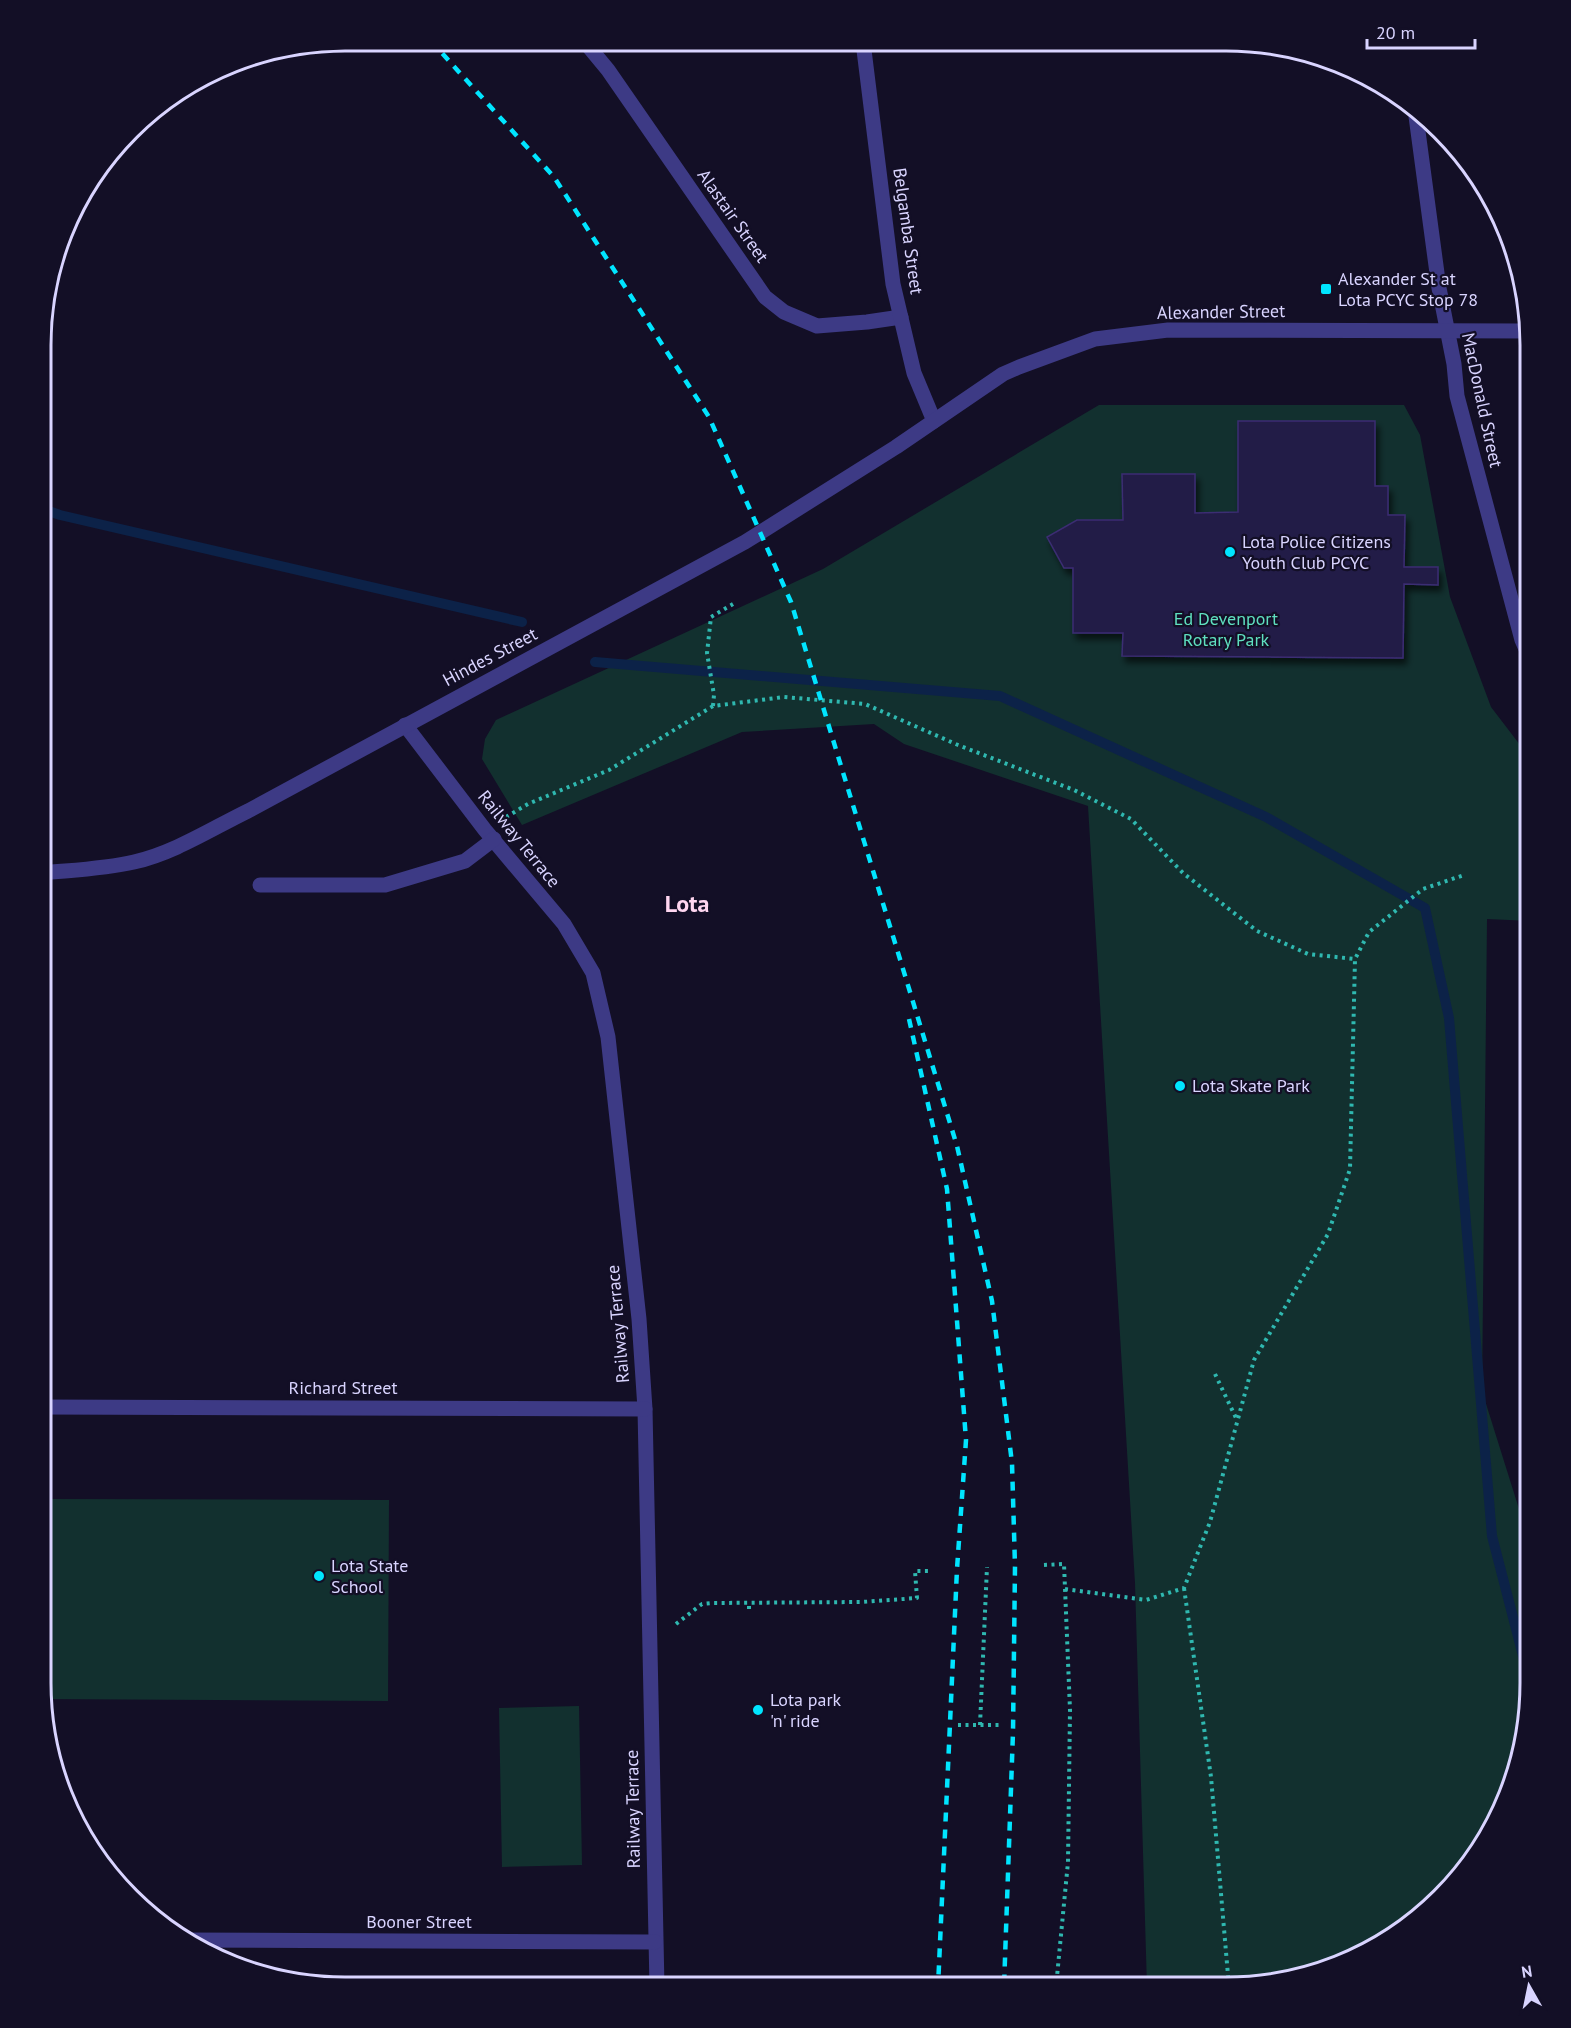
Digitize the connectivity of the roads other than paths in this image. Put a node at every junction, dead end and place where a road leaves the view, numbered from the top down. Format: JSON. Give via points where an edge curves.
{"nodes":[{"id":1,"x":592,"y":51,"type":"edge"},
{"id":2,"x":864,"y":51,"type":"edge"},
{"id":3,"x":1417,"y":121,"type":"edge"},
{"id":4,"x":901,"y":317,"type":"junction"},
{"id":5,"x":1447,"y":331,"type":"junction"},
{"id":6,"x":1519,"y":332,"type":"edge"},
{"id":7,"x":934,"y":421,"type":"junction"},
{"id":8,"x":1520,"y":632,"type":"edge"},
{"id":9,"x":405,"y":725,"type":"junction"},
{"id":10,"x":489,"y":835,"type":"junction"},
{"id":11,"x":51,"y":872,"type":"edge"},
{"id":12,"x":260,"y":885,"type":"dead end"},
{"id":13,"x":51,"y":1407,"type":"edge"},
{"id":14,"x":645,"y":1409,"type":"junction"},
{"id":15,"x":202,"y":1940,"type":"edge"},
{"id":16,"x":655,"y":1942,"type":"junction"},
{"id":17,"x":657,"y":1977,"type":"edge"}],
"edges":[{"from":1,"to":4,"type":"street","name":"Alastair Street","via":[[765,297],[784,312],[817,326]]},
{"from":2,"to":4,"type":"street","name":"Belgamba Street","via":[[893,284]]},
{"from":3,"to":5,"type":"street","name":"MacDonald Street"},
{"from":4,"to":7,"type":"street","name":"Belgamba Street","via":[[914,373]]},
{"from":5,"to":6,"type":"street","name":"Alexander Street"},
{"from":5,"to":7,"type":"street","name":"Alexander Street","via":[[1168,330],[1095,339],[1003,374]]},
{"from":5,"to":8,"type":"street","name":"MacDonald Street","via":[[1457,396]]},
{"from":7,"to":9,"type":"street","name":"Hindes Street","via":[[745,542]]},
{"from":9,"to":10,"type":"street","name":"Railway Terrace"},
{"from":9,"to":11,"type":"street","name":"Hindes Street","via":[[179,846],[136,861]]},
{"from":10,"to":12,"type":"street","via":[[465,861],[384,885]]},
{"from":10,"to":14,"type":"street","name":"Railway Terrace","via":[[564,924],[593,973],[608,1036]]},
{"from":13,"to":14,"type":"street","name":"Richard Street"},
{"from":14,"to":16,"type":"street","name":"Railway Terrace"},
{"from":15,"to":16,"type":"street","name":"Booner Street"},
{"from":16,"to":17,"type":"street","name":"Railway Terrace"}]}
